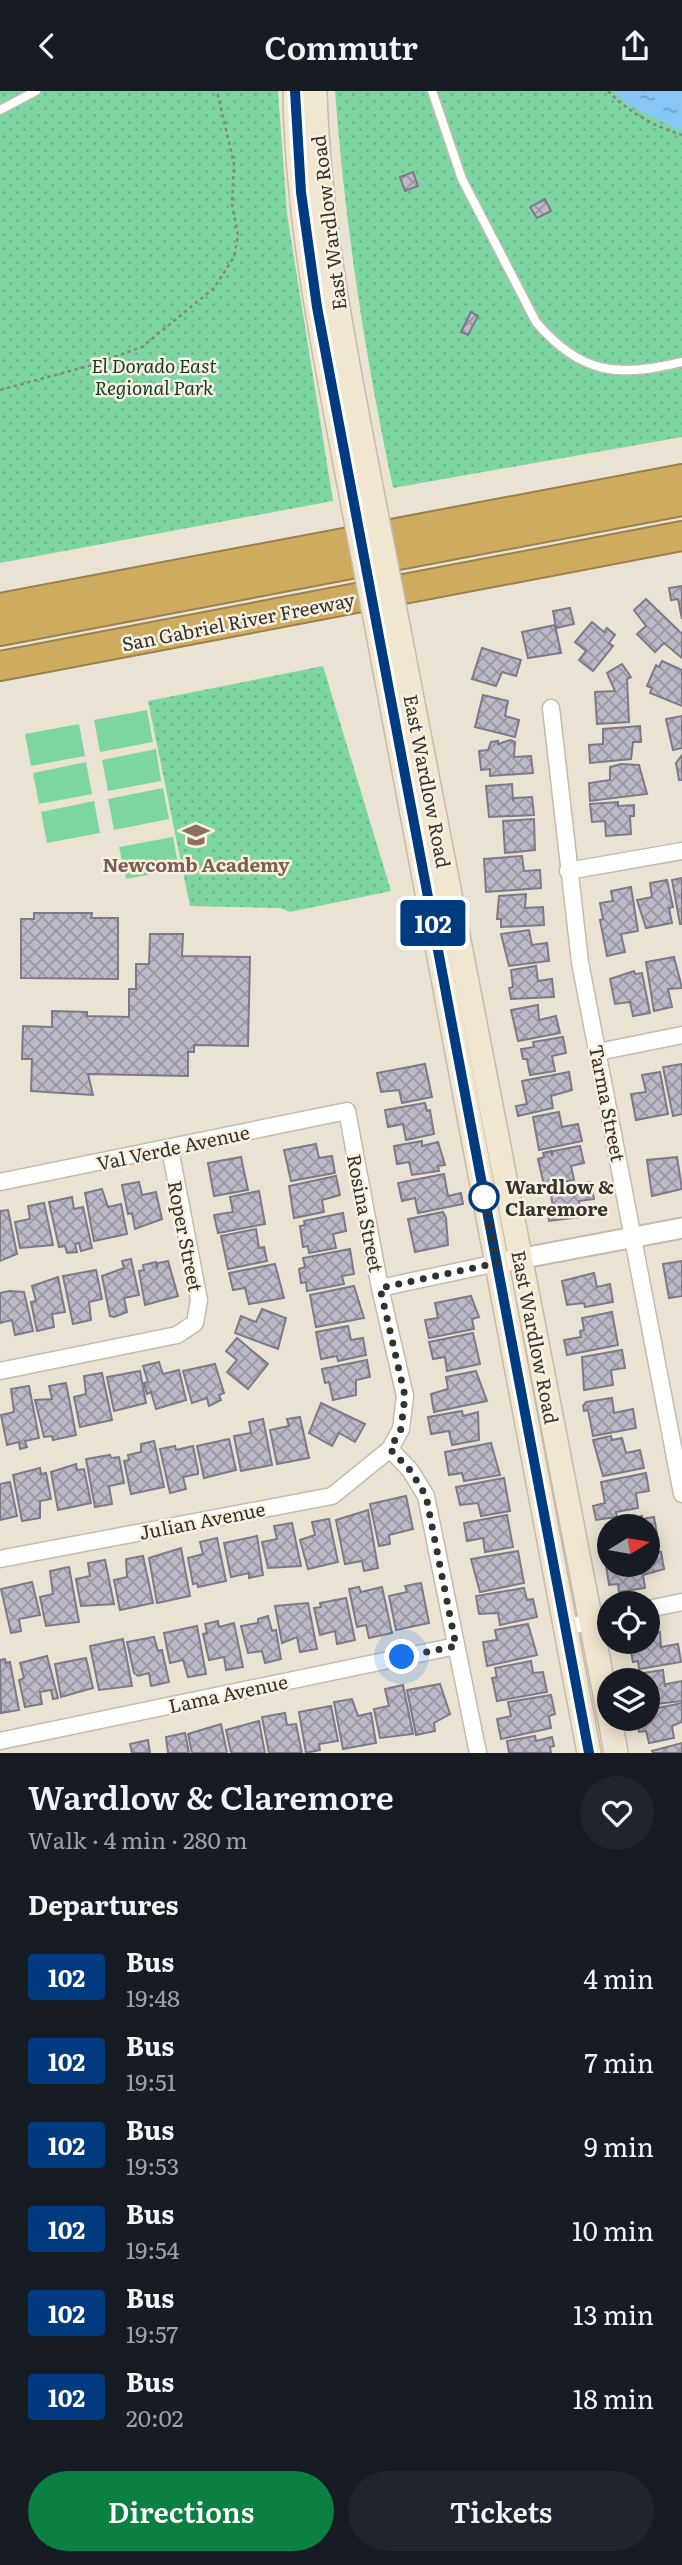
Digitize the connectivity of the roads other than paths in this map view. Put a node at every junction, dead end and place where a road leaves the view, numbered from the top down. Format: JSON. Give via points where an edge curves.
{"nodes":[{"id":1,"x":36,"y":91,"type":"edge"},
{"id":2,"x":295,"y":91,"type":"edge"},
{"id":3,"x":315,"y":91,"type":"edge"},
{"id":4,"x":432,"y":91,"type":"edge"},
{"id":5,"x":0,"y":110,"type":"edge"},
{"id":6,"x":682,"y":362,"type":"edge"},
{"id":7,"x":682,"y":479,"type":"edge"},
{"id":8,"x":682,"y":501,"type":"edge"},
{"id":9,"x":364,"y":504,"type":"junction"},
{"id":10,"x":682,"y":535,"type":"edge"},
{"id":11,"x":0,"y":608,"type":"edge"},
{"id":12,"x":0,"y":631,"type":"edge"},
{"id":13,"x":388,"y":632,"type":"junction"},
{"id":14,"x":0,"y":666,"type":"edge"},
{"id":15,"x":551,"y":708,"type":"dead end"},
{"id":16,"x":682,"y":851,"type":"edge"},
{"id":17,"x":568,"y":871,"type":"junction"},
{"id":18,"x":682,"y":1035,"type":"edge"},
{"id":19,"x":598,"y":1052,"type":"junction"},
{"id":20,"x":347,"y":1111,"type":"joint"},
{"id":21,"x":170,"y":1149,"type":"junction"},
{"id":22,"x":0,"y":1182,"type":"edge"},
{"id":23,"x":682,"y":1227,"type":"edge"},
{"id":24,"x":634,"y":1237,"type":"junction"},
{"id":25,"x":521,"y":1259,"type":"junction"},
{"id":26,"x":497,"y":1263,"type":"junction"},
{"id":27,"x":380,"y":1288,"type":"junction"},
{"id":28,"x":0,"y":1371,"type":"edge"},
{"id":29,"x":675,"y":1418,"type":"edge"},
{"id":30,"x":390,"y":1449,"type":"junction"},
{"id":31,"x":682,"y":1495,"type":"edge"},
{"id":32,"x":0,"y":1559,"type":"edge"},
{"id":33,"x":682,"y":1602,"type":"edge"},
{"id":34,"x":597,"y":1606,"type":"edge"},
{"id":35,"x":660,"y":1607,"type":"edge"},
{"id":36,"x":597,"y":1621,"type":"edge"},
{"id":37,"x":566,"y":1627,"type":"junction"},
{"id":38,"x":456,"y":1646,"type":"junction"},
{"id":39,"x":612,"y":1731,"type":"edge"},
{"id":40,"x":0,"y":1741,"type":"edge"},
{"id":41,"x":478,"y":1753,"type":"edge"},
{"id":42,"x":589,"y":1753,"type":"edge"},
{"id":43,"x":616,"y":1753,"type":"edge"}],
"edges":[{"from":1,"to":5,"type":"lane"},
{"from":2,"to":9,"type":"main road","name":"East Wardlow Road","via":[[301,192],[314,282]]},
{"from":3,"to":9,"type":"main road","name":"East Wardlow Road","via":[[322,195]]},
{"from":4,"to":6,"type":"lane","via":[[461,179],[536,323],[554,343],[581,362],[602,369],[630,371]]},
{"from":7,"to":11,"type":"highway"},
{"from":8,"to":12,"type":"highway"},
{"from":9,"to":13,"type":"main road","name":"East Wardlow Road","bridge":true},
{"from":10,"to":14,"type":"highway","name":"San Gabriel River Freeway"},
{"from":13,"to":25,"type":"main road","name":"East Wardlow Road"},
{"from":13,"to":26,"type":"main road","name":"East Wardlow Road"},
{"from":15,"to":17,"type":"street","name":"Tarma Street"},
{"from":16,"to":17,"type":"street"},
{"from":17,"to":19,"type":"street","name":"Tarma Street"},
{"from":18,"to":19,"type":"street"},
{"from":19,"to":24,"type":"street","name":"Tarma Street"},
{"from":20,"to":21,"type":"street","name":"Val Verde Avenue"},
{"from":20,"to":27,"type":"street","name":"Rosina Street"},
{"from":21,"to":22,"type":"street","name":"Val Verde Avenue"},
{"from":21,"to":28,"type":"street","name":"Roper Street","via":[[199,1300],[195,1323],[177,1335]]},
{"from":23,"to":24,"type":"street"},
{"from":24,"to":25,"type":"street"},
{"from":24,"to":29,"type":"street","name":"Tarma Street"},
{"from":25,"to":26,"type":"street"},
{"from":25,"to":34,"type":"main road","name":"East Wardlow Road"},
{"from":26,"to":27,"type":"street"},
{"from":26,"to":37,"type":"main road","name":"East Wardlow Road"},
{"from":27,"to":30,"type":"street","name":"Rosina Street","via":[[405,1396],[401,1429]]},
{"from":29,"to":31,"type":"street","name":"Tarma Street"},
{"from":30,"to":32,"type":"street","name":"Julian Avenue","via":[[332,1496]]},
{"from":30,"to":38,"type":"street","via":[[426,1496]]},
{"from":33,"to":35,"type":"street"},
{"from":36,"to":37,"type":"street"},
{"from":37,"to":42,"type":"main road","name":"East Wardlow Road"},
{"from":38,"to":40,"type":"street","name":"Lama Avenue"},
{"from":38,"to":41,"type":"street"},
{"from":39,"to":43,"type":"main road","name":"East Wardlow Road"}]}
